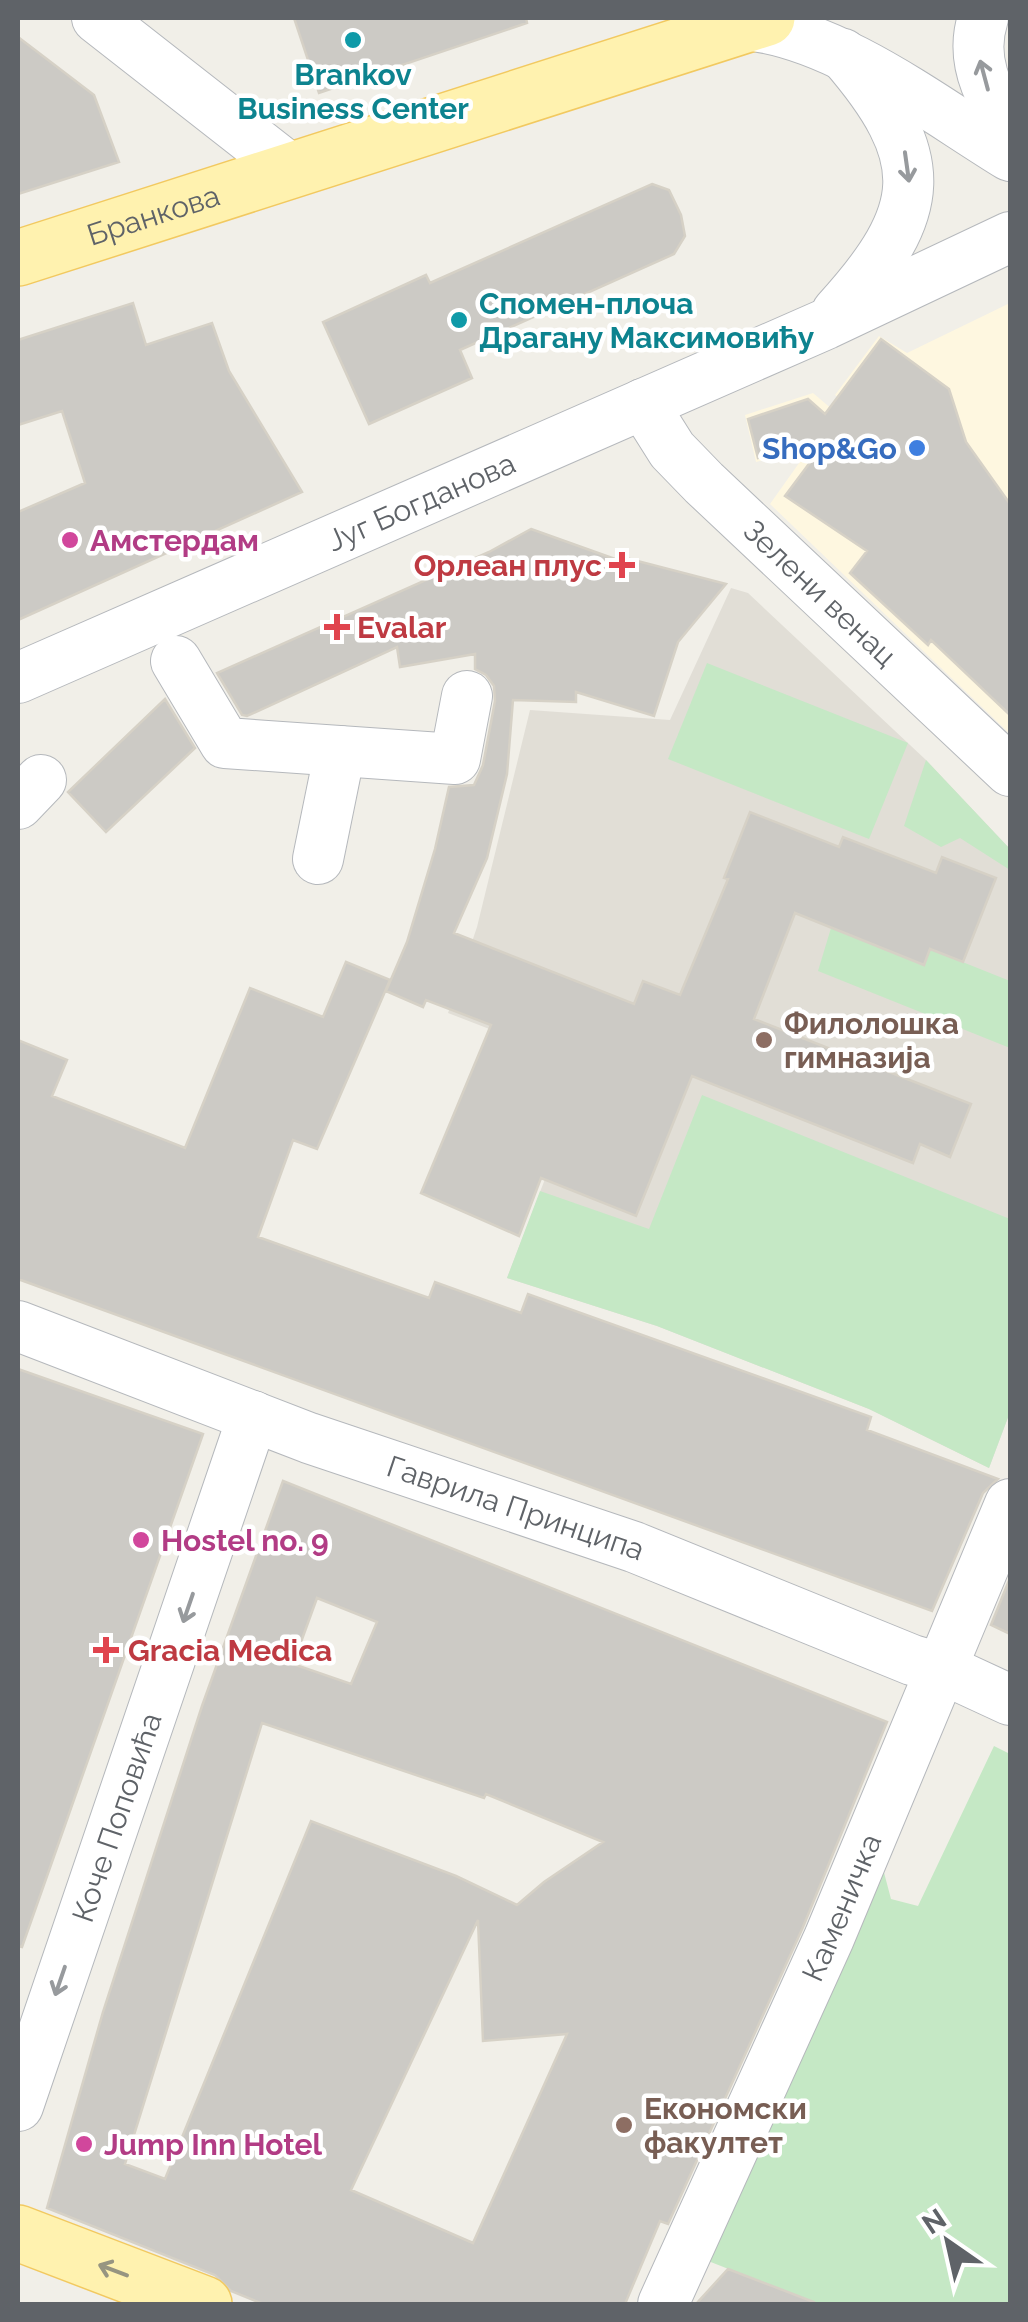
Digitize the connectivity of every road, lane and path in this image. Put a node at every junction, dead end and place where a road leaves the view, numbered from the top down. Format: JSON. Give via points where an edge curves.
{"nodes":[{"id":1,"x":97,"y":18,"type":"edge"},
{"id":2,"x":983,"y":18,"type":"edge"},
{"id":3,"x":756,"y":21,"type":"edge"},
{"id":4,"x":843,"y":54,"type":"junction"},
{"id":5,"x":1010,"y":126,"type":"edge"},
{"id":6,"x":1010,"y":156,"type":"edge"},
{"id":7,"x":291,"y":170,"type":"junction"},
{"id":8,"x":1010,"y":236,"type":"edge"},
{"id":9,"x":18,"y":258,"type":"edge"},
{"id":10,"x":826,"y":324,"type":"junction"},
{"id":11,"x":643,"y":404,"type":"junction"},
{"id":12,"x":176,"y":661,"type":"dead end"},
{"id":13,"x":18,"y":678,"type":"edge"},
{"id":14,"x":468,"y":696,"type":"dead end"},
{"id":15,"x":340,"y":752,"type":"junction"},
{"id":16,"x":1010,"y":771,"type":"edge"},
{"id":17,"x":318,"y":859,"type":"dead end"},
{"id":18,"x":18,"y":1326,"type":"edge"},
{"id":19,"x":253,"y":1416,"type":"junction"},
{"id":20,"x":1010,"y":1504,"type":"edge"},
{"id":21,"x":943,"y":1669,"type":"junction"},
{"id":22,"x":1010,"y":1700,"type":"edge"},
{"id":23,"x":18,"y":2106,"type":"edge"},
{"id":24,"x":18,"y":2234,"type":"edge"},
{"id":25,"x":204,"y":2304,"type":"edge"},
{"id":26,"x":663,"y":2304,"type":"edge"}],
"edges":[{"from":1,"to":7,"type":"street"},
{"from":5,"to":2,"type":"street","one_way":true,"via":[[981,72]]},
{"from":3,"to":4,"type":"street"},
{"from":3,"to":7,"type":"main road"},
{"from":4,"to":6,"type":"street"},
{"from":4,"to":10,"type":"street","name":"Југ Богданова","one_way":true,"via":[[893,118],[910,180],[890,242]]},
{"from":7,"to":9,"type":"main road","name":"Бранкова"},
{"from":8,"to":10,"type":"street","name":"Југ Богданова"},
{"from":10,"to":11,"type":"street","name":"Југ Богданова"},
{"from":11,"to":13,"type":"street","name":"Југ Богданова"},
{"from":11,"to":16,"type":"street","name":"Зелени венац","via":[[672,450],[704,483]]},
{"from":12,"to":15,"type":"street","via":[[226,743]]},
{"from":14,"to":15,"type":"street","via":[[455,759]]},
{"from":15,"to":17,"type":"street"},
{"from":18,"to":19,"type":"street","name":"Гаврила Принципа"},
{"from":19,"to":21,"type":"street","name":"Гаврила Принципа","via":[[634,1547]]},
{"from":19,"to":23,"type":"street","name":"Коче Поповића","one_way":true},
{"from":20,"to":21,"type":"street","name":"Каменичка"},
{"from":21,"to":22,"type":"street","name":"Гаврила Принципа"},
{"from":21,"to":26,"type":"street","name":"Каменичка","via":[[822,1956]]},
{"from":25,"to":24,"type":"main road","one_way":true}]}
